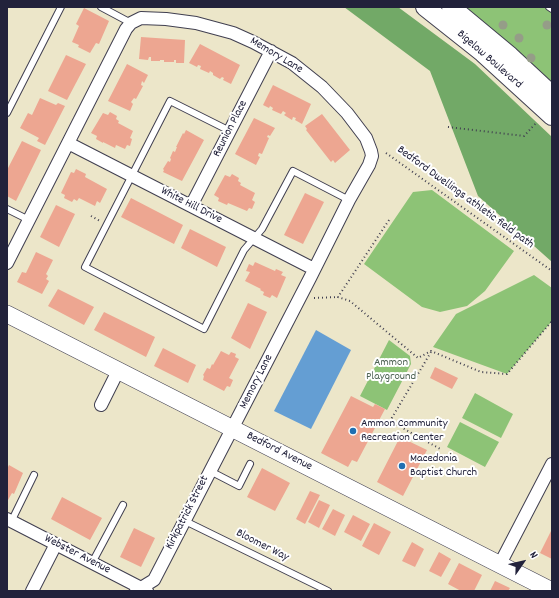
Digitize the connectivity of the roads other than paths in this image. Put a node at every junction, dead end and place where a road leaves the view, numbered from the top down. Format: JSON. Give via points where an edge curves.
{"nodes":[{"id":1,"x":61,"y":7,"type":"edge"},
{"id":2,"x":101,"y":7,"type":"edge"},
{"id":3,"x":425,"y":7,"type":"edge"},
{"id":4,"x":451,"y":7,"type":"edge"},
{"id":5,"x":549,"y":7,"type":"edge"},
{"id":6,"x":552,"y":9,"type":"edge"},
{"id":7,"x":131,"y":23,"type":"junction"},
{"id":8,"x":271,"y":51,"type":"junction"},
{"id":9,"x":552,"y":95,"type":"edge"},
{"id":10,"x":7,"y":113,"type":"edge"},
{"id":11,"x":546,"y":117,"type":"edge"},
{"id":12,"x":230,"y":131,"type":"junction"},
{"id":13,"x":68,"y":143,"type":"junction"},
{"id":14,"x":132,"y":176,"type":"junction"},
{"id":15,"x":349,"y":200,"type":"junction"},
{"id":16,"x":191,"y":206,"type":"junction"},
{"id":17,"x":7,"y":209,"type":"edge"},
{"id":18,"x":29,"y":220,"type":"junction"},
{"id":19,"x":253,"y":238,"type":"junction"},
{"id":20,"x":7,"y":263,"type":"edge"},
{"id":21,"x":314,"y":270,"type":"junction"},
{"id":22,"x":7,"y":314,"type":"edge"},
{"id":23,"x":118,"y":371,"type":"junction"},
{"id":24,"x":101,"y":405,"type":"dead end"},
{"id":25,"x":232,"y":428,"type":"junction"},
{"id":26,"x":250,"y":464,"type":"dead end"},
{"id":27,"x":552,"y":464,"type":"edge"},
{"id":28,"x":210,"y":471,"type":"junction"},
{"id":29,"x":34,"y":475,"type":"dead end"},
{"id":30,"x":123,"y":505,"type":"dead end"},
{"id":31,"x":9,"y":520,"type":"edge"},
{"id":32,"x":185,"y":521,"type":"junction"},
{"id":33,"x":56,"y":544,"type":"junction"},
{"id":34,"x":92,"y":563,"type":"junction"},
{"id":35,"x":500,"y":564,"type":"junction"},
{"id":36,"x":142,"y":590,"type":"edge"},
{"id":37,"x":32,"y":591,"type":"edge"},
{"id":38,"x":328,"y":591,"type":"edge"},
{"id":39,"x":552,"y":591,"type":"edge"}],
"edges":[{"from":1,"to":10,"type":"lane"},
{"from":2,"to":7,"type":"lane"},
{"from":3,"to":11,"type":"main road","name":"Bigelow Boulevard","via":[[483,53]]},
{"from":4,"to":9,"type":"main road","name":"Bigelow Boulevard"},
{"from":5,"to":6,"type":"lane"},
{"from":7,"to":8,"type":"street","name":"Memory Lane","via":[[149,17],[196,23],[233,33]]},
{"from":7,"to":13,"type":"street"},
{"from":8,"to":12,"type":"street","name":"Reunion Place"},
{"from":8,"to":15,"type":"street","name":"Memory Lane","via":[[292,63],[322,87],[366,138],[371,160]]},
{"from":12,"to":14,"type":"lane","via":[[170,101]]},
{"from":12,"to":16,"type":"street","name":"Reunion Place"},
{"from":13,"to":14,"type":"street","name":"White Hill Drive"},
{"from":13,"to":18,"type":"street"},
{"from":14,"to":16,"type":"street","name":"White Hill Drive"},
{"from":14,"to":19,"type":"lane","via":[[85,268],[204,329],[244,250]]},
{"from":15,"to":19,"type":"lane","via":[[293,171],[262,229]]},
{"from":15,"to":21,"type":"street","name":"Memory Lane"},
{"from":16,"to":19,"type":"street","name":"White Hill Drive"},
{"from":17,"to":18,"type":"lane"},
{"from":18,"to":20,"type":"street"},
{"from":19,"to":21,"type":"street","name":"White Hill Drive"},
{"from":21,"to":25,"type":"street","name":"Memory Lane"},
{"from":22,"to":23,"type":"street","name":"Bedford Avenue"},
{"from":23,"to":24,"type":"street"},
{"from":23,"to":25,"type":"street","name":"Bedford Avenue"},
{"from":25,"to":28,"type":"street","name":"Kirkpatrick Street"},
{"from":25,"to":35,"type":"street","name":"Bedford Avenue"},
{"from":26,"to":28,"type":"lane","via":[[238,486]]},
{"from":27,"to":35,"type":"street"},
{"from":28,"to":32,"type":"street","name":"Kirkpatrick Street"},
{"from":29,"to":31,"type":"lane"},
{"from":30,"to":34,"type":"lane"},
{"from":31,"to":33,"type":"street","name":"Webster Avenue"},
{"from":32,"to":36,"type":"street","name":"Kirkpatrick Street","via":[[154,580]]},
{"from":32,"to":38,"type":"lane","name":"Bloomer Way"},
{"from":33,"to":34,"type":"street","name":"Webster Avenue"},
{"from":33,"to":37,"type":"street"},
{"from":34,"to":36,"type":"street","name":"Webster Avenue"},
{"from":35,"to":39,"type":"street","name":"Bedford Avenue"}]}
